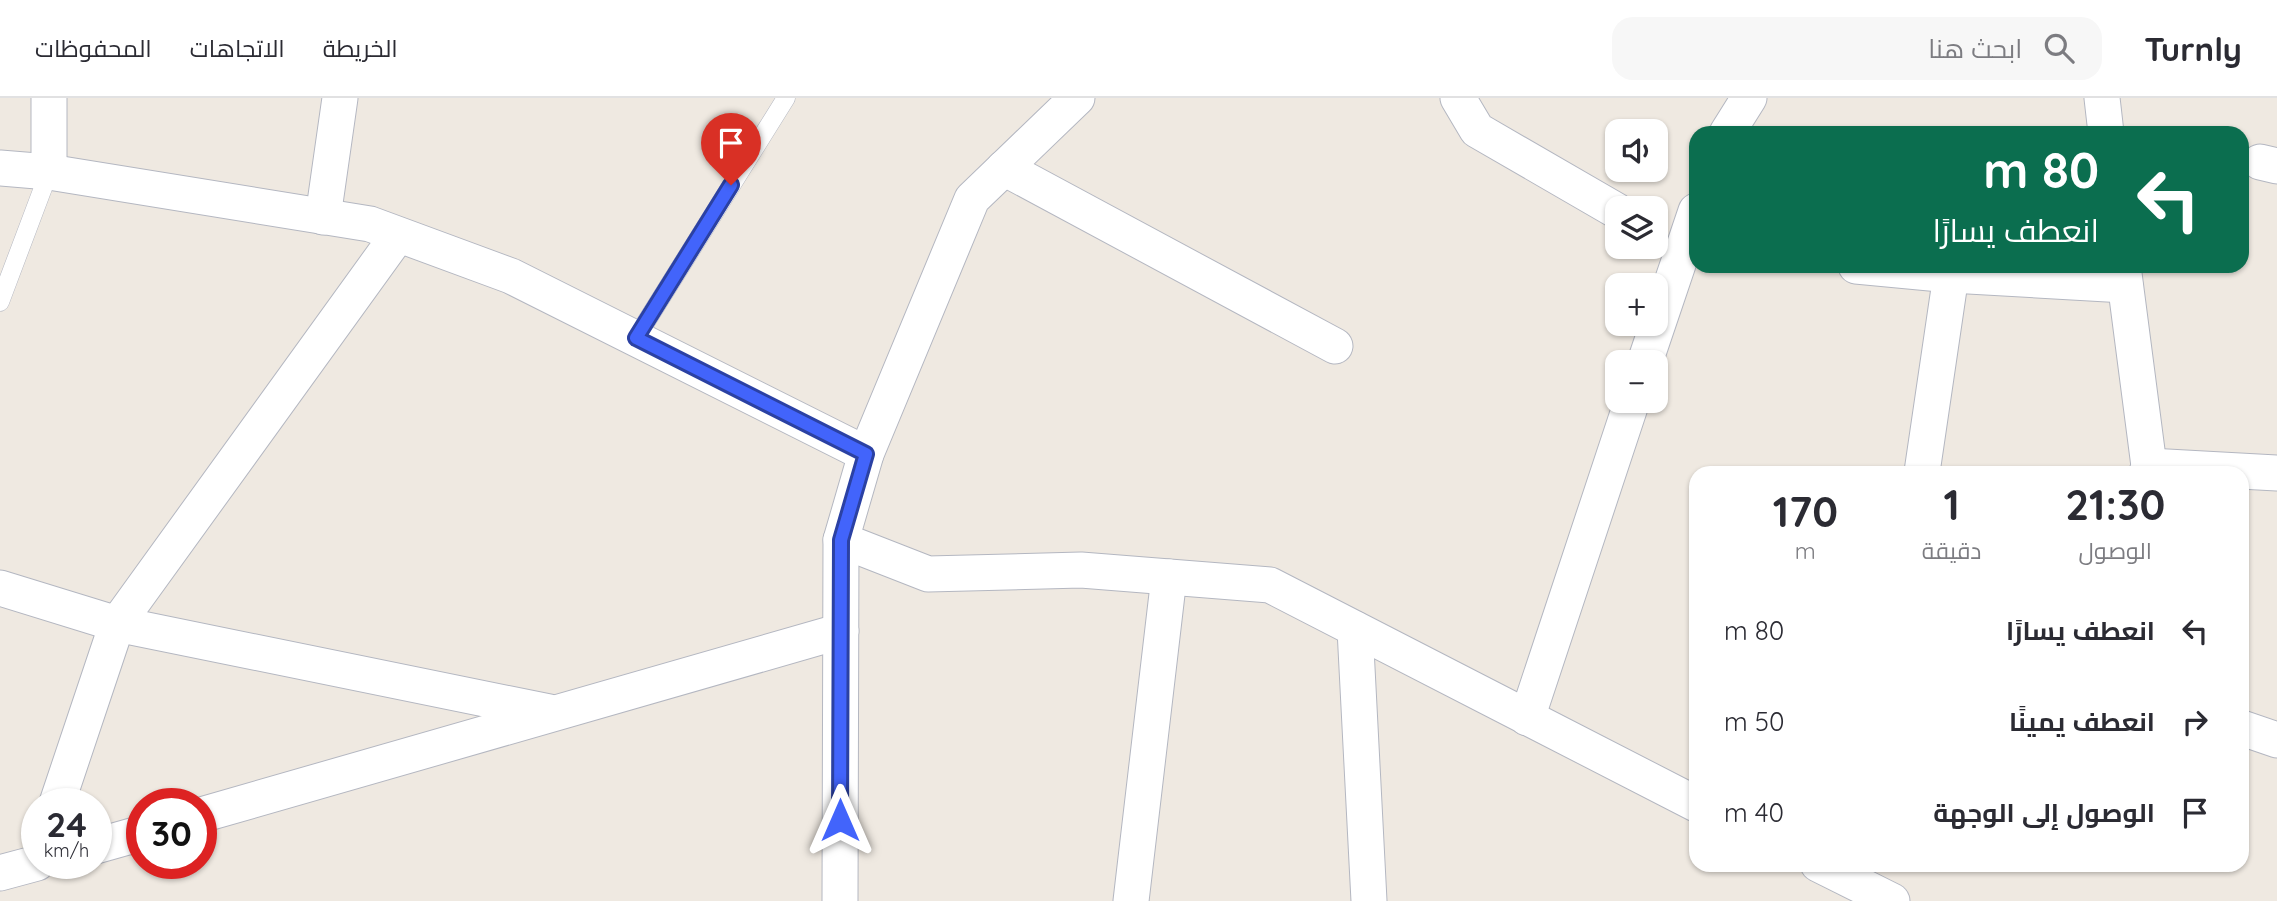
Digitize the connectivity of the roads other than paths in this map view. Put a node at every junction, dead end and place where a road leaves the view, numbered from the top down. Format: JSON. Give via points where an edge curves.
{"nodes":[{"id":1,"x":49,"y":98,"type":"edge"},
{"id":2,"x":340,"y":98,"type":"edge"},
{"id":3,"x":786,"y":98,"type":"edge"},
{"id":4,"x":1077,"y":98,"type":"edge"},
{"id":5,"x":1458,"y":98,"type":"edge"},
{"id":6,"x":1749,"y":98,"type":"edge"},
{"id":7,"x":1731,"y":126,"type":"edge"},
{"id":8,"x":0,"y":168,"type":"edge"},
{"id":9,"x":1004,"y":168,"type":"junction"},
{"id":10,"x":49,"y":172,"type":"junction"},
{"id":11,"x":1605,"y":204,"type":"edge"},
{"id":12,"x":323,"y":216,"type":"junction"},
{"id":13,"x":1689,"y":224,"type":"edge"},
{"id":14,"x":398,"y":234,"type":"junction"},
{"id":15,"x":1678,"y":244,"type":"edge"},
{"id":16,"x":1930,"y":273,"type":"edge"},
{"id":17,"x":1951,"y":275,"type":"junction"},
{"id":18,"x":2124,"y":276,"type":"edge"},
{"id":19,"x":0,"y":303,"type":"edge"},
{"id":20,"x":636,"y":338,"type":"junction"},
{"id":21,"x":1335,"y":346,"type":"dead end"},
{"id":22,"x":1648,"y":350,"type":"edge"},
{"id":23,"x":1628,"y":413,"type":"edge"},
{"id":24,"x":866,"y":454,"type":"junction"},
{"id":25,"x":1923,"y":466,"type":"edge"},
{"id":26,"x":2148,"y":466,"type":"edge"},
{"id":27,"x":2249,"y":472,"type":"edge"},
{"id":28,"x":2277,"y":473,"type":"edge"},
{"id":29,"x":841,"y":540,"type":"junction"},
{"id":30,"x":1169,"y":577,"type":"junction"},
{"id":31,"x":0,"y":588,"type":"edge"},
{"id":32,"x":117,"y":624,"type":"junction"},
{"id":33,"x":1355,"y":629,"type":"junction"},
{"id":34,"x":841,"y":631,"type":"junction"},
{"id":35,"x":556,"y":713,"type":"junction"},
{"id":36,"x":1527,"y":718,"type":"junction"},
{"id":37,"x":2249,"y":730,"type":"edge"},
{"id":38,"x":2277,"y":740,"type":"edge"},
{"id":39,"x":62,"y":788,"type":"edge"},
{"id":40,"x":1689,"y":800,"type":"edge"},
{"id":41,"x":217,"y":811,"type":"edge"},
{"id":42,"x":21,"y":867,"type":"edge"},
{"id":43,"x":1834,"y":872,"type":"edge"},
{"id":44,"x":0,"y":873,"type":"edge"},
{"id":45,"x":840,"y":901,"type":"edge"},
{"id":46,"x":1132,"y":901,"type":"edge"},
{"id":47,"x":1368,"y":901,"type":"edge"},
{"id":48,"x":1892,"y":901,"type":"edge"}],
"edges":[{"from":1,"to":10,"type":"street"},
{"from":2,"to":12,"type":"street"},
{"from":3,"to":20,"type":"lane"},
{"from":4,"to":9,"type":"street"},
{"from":5,"to":11,"type":"street","via":[[1477,130]]},
{"from":6,"to":7,"type":"street"},
{"from":8,"to":10,"type":"street"},
{"from":9,"to":21,"type":"street"},
{"from":9,"to":24,"type":"street","via":[[972,199]]},
{"from":10,"to":12,"type":"street"},
{"from":10,"to":19,"type":"lane"},
{"from":12,"to":14,"type":"street"},
{"from":13,"to":15,"type":"street"},
{"from":14,"to":20,"type":"street","via":[[511,276]]},
{"from":14,"to":32,"type":"street"},
{"from":15,"to":22,"type":"street"},
{"from":16,"to":17,"type":"street"},
{"from":17,"to":18,"type":"street"},
{"from":17,"to":25,"type":"street"},
{"from":18,"to":26,"type":"street"},
{"from":20,"to":24,"type":"street"},
{"from":23,"to":36,"type":"street"},
{"from":24,"to":29,"type":"street"},
{"from":27,"to":28,"type":"street"},
{"from":29,"to":30,"type":"street","via":[[928,573],[1081,570]]},
{"from":29,"to":34,"type":"street"},
{"from":30,"to":33,"type":"street","via":[[1270,585]]},
{"from":30,"to":46,"type":"street"},
{"from":31,"to":32,"type":"street"},
{"from":32,"to":35,"type":"street"},
{"from":32,"to":39,"type":"street"},
{"from":33,"to":36,"type":"street"},
{"from":33,"to":47,"type":"street"},
{"from":34,"to":35,"type":"street"},
{"from":34,"to":45,"type":"street"},
{"from":35,"to":41,"type":"street"},
{"from":36,"to":40,"type":"street"},
{"from":37,"to":38,"type":"street"},
{"from":42,"to":44,"type":"street"},
{"from":43,"to":48,"type":"street"}]}
